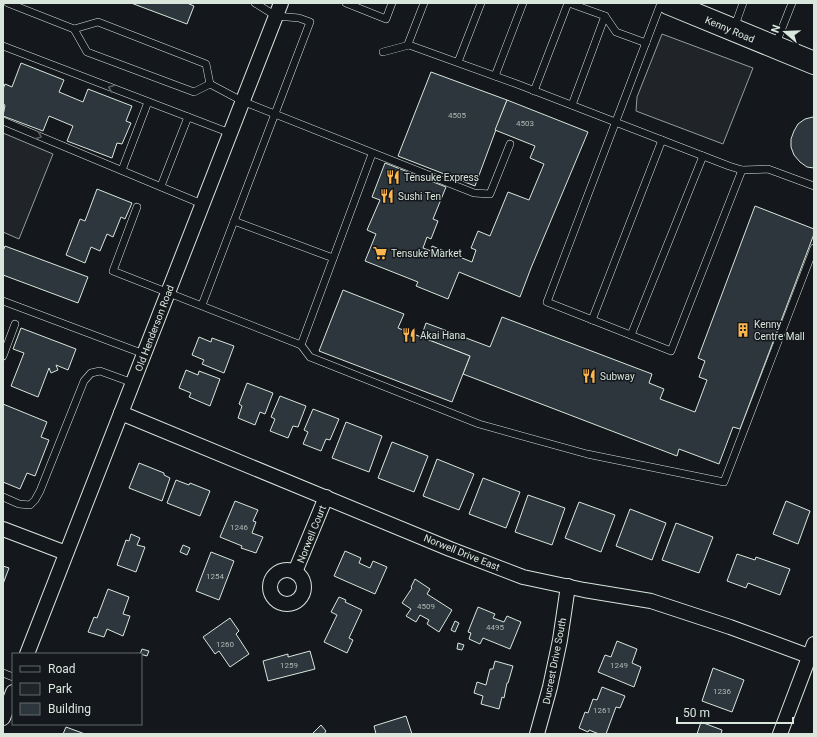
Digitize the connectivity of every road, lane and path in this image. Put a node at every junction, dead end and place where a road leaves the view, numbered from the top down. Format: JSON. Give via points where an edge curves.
{"nodes":[{"id":1,"x":8,"y":3,"type":"edge"},
{"id":2,"x":255,"y":3,"type":"edge"},
{"id":3,"x":346,"y":3,"type":"edge"},
{"id":4,"x":392,"y":3,"type":"edge"},
{"id":5,"x":424,"y":3,"type":"edge"},
{"id":6,"x":481,"y":3,"type":"edge"},
{"id":7,"x":523,"y":3,"type":"edge"},
{"id":8,"x":569,"y":3,"type":"edge"},
{"id":9,"x":661,"y":3,"type":"edge"},
{"id":10,"x":668,"y":3,"type":"edge"},
{"id":11,"x":743,"y":3,"type":"edge"},
{"id":12,"x":792,"y":3,"type":"edge"},
{"id":13,"x":279,"y":9,"type":"edge"},
{"id":14,"x":605,"y":16,"type":"junction"},
{"id":15,"x":74,"y":29,"type":"junction"},
{"id":16,"x":733,"y":30,"type":"junction"},
{"id":17,"x":646,"y":43,"type":"junction"},
{"id":18,"x":409,"y":45,"type":"junction"},
{"id":19,"x":3,"y":46,"type":"edge"},
{"id":20,"x":775,"y":47,"type":"junction"},
{"id":21,"x":383,"y":52,"type":"dead end"},
{"id":22,"x":458,"y":62,"type":"junction"},
{"id":23,"x":814,"y":63,"type":"edge"},
{"id":24,"x":495,"y":76,"type":"junction"},
{"id":25,"x":210,"y":84,"type":"junction"},
{"id":26,"x":534,"y":91,"type":"junction"},
{"id":27,"x":242,"y":101,"type":"junction"},
{"id":28,"x":148,"y":102,"type":"junction"},
{"id":29,"x":572,"y":105,"type":"junction"},
{"id":30,"x":275,"y":114,"type":"junction"},
{"id":31,"x":188,"y":117,"type":"junction"},
{"id":32,"x":3,"y":121,"type":"edge"},
{"id":33,"x":615,"y":122,"type":"junction"},
{"id":34,"x":230,"y":133,"type":"junction"},
{"id":35,"x":662,"y":140,"type":"junction"},
{"id":36,"x":510,"y":144,"type":"dead end"},
{"id":37,"x":372,"y":154,"type":"junction"},
{"id":38,"x":703,"y":156,"type":"junction"},
{"id":39,"x":122,"y":170,"type":"junction"},
{"id":40,"x":742,"y":170,"type":"junction"},
{"id":41,"x":160,"y":186,"type":"junction"},
{"id":42,"x":814,"y":186,"type":"edge"},
{"id":43,"x":202,"y":204,"type":"junction"},
{"id":44,"x":137,"y":207,"type":"dead end"},
{"id":45,"x":234,"y":221,"type":"junction"},
{"id":46,"x":814,"y":248,"type":"edge"},
{"id":47,"x":333,"y":258,"type":"junction"},
{"id":48,"x":168,"y":292,"type":"junction"},
{"id":49,"x":3,"y":301,"type":"edge"},
{"id":50,"x":202,"y":306,"type":"junction"},
{"id":51,"x":592,"y":320,"type":"junction"},
{"id":52,"x":15,"y":324,"type":"dead end"},
{"id":53,"x":631,"y":335,"type":"junction"},
{"id":54,"x":301,"y":345,"type":"junction"},
{"id":55,"x":144,"y":354,"type":"junction"},
{"id":56,"x":3,"y":356,"type":"edge"},
{"id":57,"x":133,"y":384,"type":"junction"},
{"id":58,"x":121,"y":413,"type":"junction"},
{"id":59,"x":3,"y":497,"type":"edge"},
{"id":60,"x":326,"y":497,"type":"junction"},
{"id":61,"x":3,"y":529,"type":"edge"},
{"id":62,"x":66,"y":553,"type":"junction"},
{"id":63,"x":296,"y":572,"type":"dead end"},
{"id":64,"x":568,"y":586,"type":"junction"},
{"id":65,"x":27,"y":653,"type":"edge"},
{"id":66,"x":812,"y":653,"type":"edge"},
{"id":67,"x":12,"y":695,"type":"edge"},
{"id":68,"x":3,"y":718,"type":"edge"},
{"id":69,"x":538,"y":734,"type":"edge"},
{"id":70,"x":780,"y":734,"type":"edge"}],
"edges":[{"from":1,"to":15,"type":"lane"},
{"from":2,"to":13,"type":"lane"},
{"from":3,"to":4,"type":"lane","via":[[386,19]]},
{"from":5,"to":18,"type":"lane"},
{"from":6,"to":22,"type":"lane"},
{"from":7,"to":24,"type":"lane"},
{"from":8,"to":14,"type":"lane"},
{"from":8,"to":26,"type":"lane"},
{"from":9,"to":17,"type":"lane"},
{"from":10,"to":16,"type":"main road","name":"Kenny Road"},
{"from":11,"to":16,"type":"lane"},
{"from":12,"to":20,"type":"lane"},
{"from":13,"to":27,"type":"street","name":"Old Henderson Road"},
{"from":13,"to":30,"type":"lane","via":[[310,22]]},
{"from":14,"to":17,"type":"lane","via":[[616,32]]},
{"from":14,"to":29,"type":"lane"},
{"from":15,"to":25,"type":"lane","via":[[88,52],[194,92]]},
{"from":15,"to":25,"type":"lane","via":[[98,22],[206,64]]},
{"from":16,"to":20,"type":"main road","name":"Kenny Road"},
{"from":17,"to":33,"type":"lane"},
{"from":18,"to":21,"type":"lane"},
{"from":18,"to":22,"type":"lane"},
{"from":28,"to":19,"type":"lane","one_way":true},
{"from":20,"to":23,"type":"main road","name":"Kenny Road"},
{"from":22,"to":24,"type":"lane"},
{"from":24,"to":26,"type":"lane"},
{"from":25,"to":27,"type":"lane"},
{"from":26,"to":29,"type":"lane"},
{"from":27,"to":30,"type":"lane"},
{"from":27,"to":34,"type":"street","name":"Old Henderson Road"},
{"from":28,"to":31,"type":"lane"},
{"from":28,"to":39,"type":"lane"},
{"from":29,"to":33,"type":"lane"},
{"from":30,"to":37,"type":"lane"},
{"from":30,"to":45,"type":"lane"},
{"from":31,"to":34,"type":"lane"},
{"from":31,"to":41,"type":"lane"},
{"from":32,"to":39,"type":"lane","one_way":true},
{"from":33,"to":35,"type":"lane"},
{"from":33,"to":51,"type":"lane","via":[[547,302]]},
{"from":34,"to":43,"type":"street","name":"Old Henderson Road"},
{"from":35,"to":38,"type":"lane"},
{"from":35,"to":51,"type":"lane"},
{"from":36,"to":37,"type":"lane","via":[[490,194],[474,193]]},
{"from":37,"to":47,"type":"lane"},
{"from":38,"to":40,"type":"lane"},
{"from":38,"to":53,"type":"lane"},
{"from":39,"to":41,"type":"lane"},
{"from":40,"to":42,"type":"lane","via":[[768,169]]},
{"from":40,"to":53,"type":"lane","via":[[671,351]]},
{"from":41,"to":43,"type":"lane"},
{"from":43,"to":48,"type":"street","name":"Old Henderson Road"},
{"from":44,"to":48,"type":"lane","via":[[113,271]]},
{"from":45,"to":47,"type":"lane"},
{"from":45,"to":50,"type":"lane"},
{"from":46,"to":54,"type":"lane","via":[[724,482],[587,454],[479,424],[310,357]]},
{"from":47,"to":54,"type":"lane"},
{"from":48,"to":50,"type":"lane"},
{"from":48,"to":55,"type":"street","name":"Old Henderson Road"},
{"from":49,"to":55,"type":"lane"},
{"from":50,"to":54,"type":"lane"},
{"from":51,"to":53,"type":"lane"},
{"from":52,"to":56,"type":"lane"},
{"from":55,"to":57,"type":"street","name":"Old Henderson Road"},
{"from":57,"to":58,"type":"street","name":"Old Henderson Road"},
{"from":57,"to":59,"type":"lane","via":[[100,370],[91,373],[84,381],[35,500],[30,505],[19,504]]},
{"from":58,"to":60,"type":"street","name":"Norwell Drive East"},
{"from":58,"to":62,"type":"street","name":"Old Henderson Road"},
{"from":60,"to":63,"type":"street","name":"Norwell Court"},
{"from":60,"to":64,"type":"street","name":"Norwell Drive East","via":[[523,577]]},
{"from":61,"to":62,"type":"street"},
{"from":62,"to":65,"type":"street","name":"Old Henderson Road"},
{"from":64,"to":66,"type":"street","name":"Norwell Drive East","via":[[651,601]]},
{"from":64,"to":69,"type":"street","name":"Ducrest Drive South","via":[[552,680]]},
{"from":66,"to":70,"type":"street"},
{"from":67,"to":68,"type":"street"}]}
